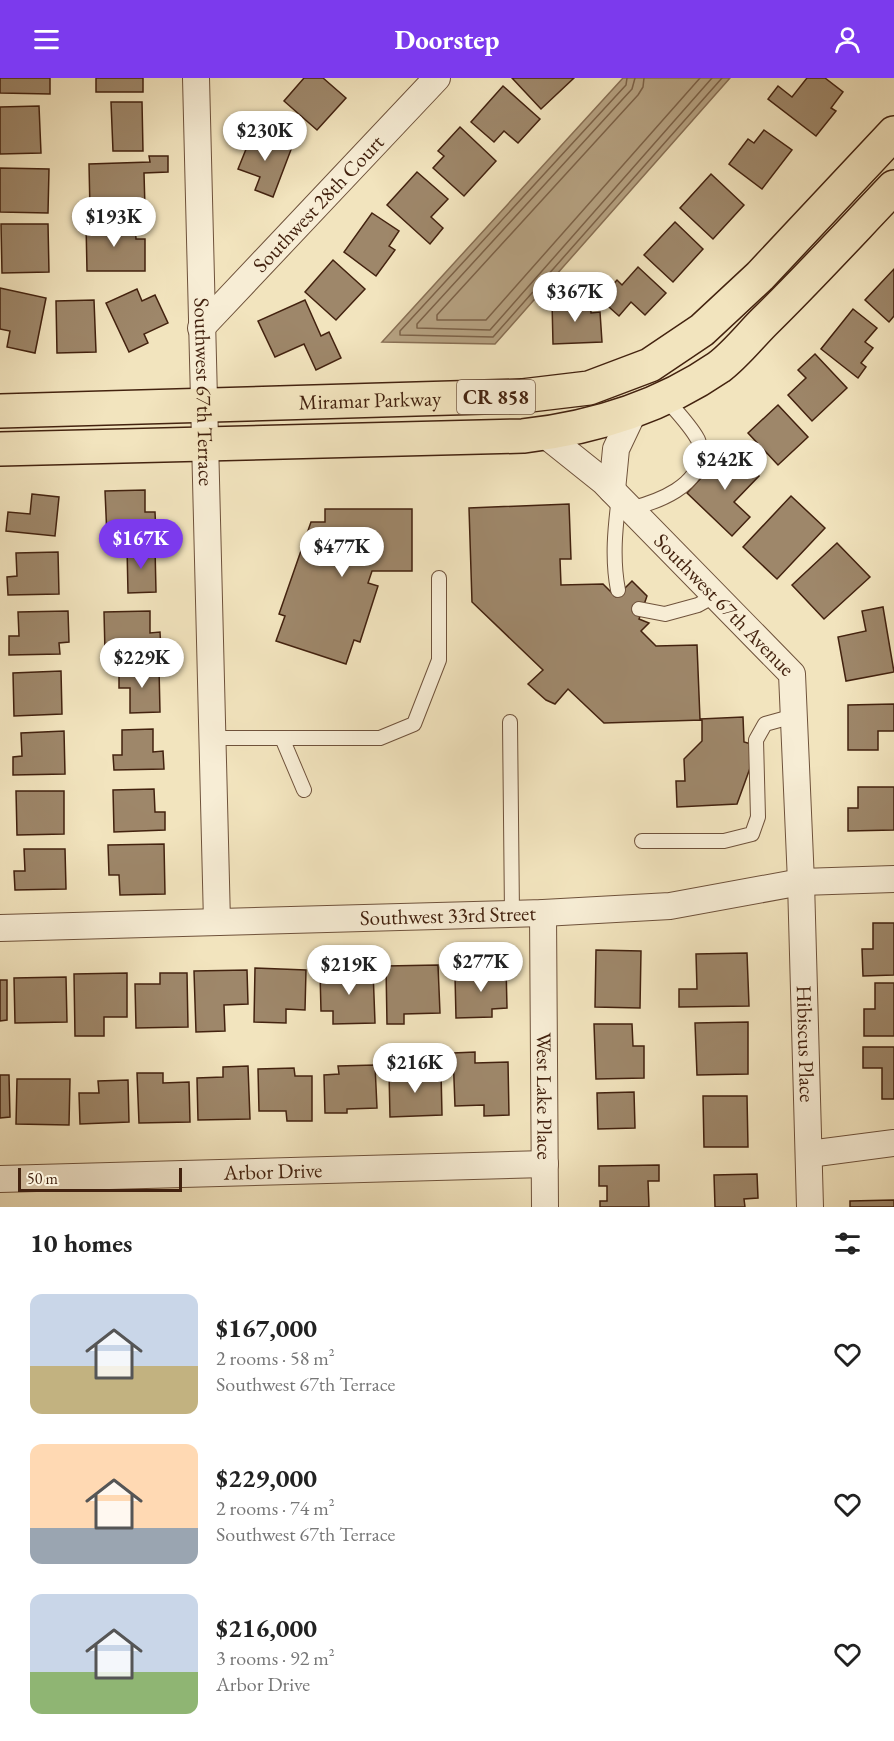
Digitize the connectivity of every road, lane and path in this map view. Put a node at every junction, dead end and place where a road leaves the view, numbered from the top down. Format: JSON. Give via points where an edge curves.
{"nodes":[{"id":1,"x":196,"y":78,"type":"edge"},
{"id":2,"x":437,"y":78,"type":"edge"},
{"id":3,"x":894,"y":134,"type":"edge"},
{"id":4,"x":894,"y":187,"type":"edge"},
{"id":5,"x":201,"y":328,"type":"junction"},
{"id":6,"x":666,"y":398,"type":"junction"},
{"id":7,"x":203,"y":405,"type":"junction"},
{"id":8,"x":0,"y":411,"type":"edge"},
{"id":9,"x":634,"y":411,"type":"junction"},
{"id":10,"x":543,"y":434,"type":"junction"},
{"id":11,"x":205,"y":444,"type":"junction"},
{"id":12,"x":0,"y":449,"type":"edge"},
{"id":13,"x":620,"y":499,"type":"junction"},
{"id":14,"x":439,"y":579,"type":"dead end"},
{"id":15,"x":618,"y":590,"type":"dead end"},
{"id":16,"x":716,"y":595,"type":"junction"},
{"id":17,"x":639,"y":609,"type":"dead end"},
{"id":18,"x":794,"y":716,"type":"junction"},
{"id":19,"x":510,"y":722,"type":"dead end"},
{"id":20,"x":212,"y":738,"type":"junction"},
{"id":21,"x":282,"y":738,"type":"junction"},
{"id":22,"x":304,"y":789,"type":"dead end"},
{"id":23,"x":642,"y":841,"type":"dead end"},
{"id":24,"x":894,"y":879,"type":"edge"},
{"id":25,"x":801,"y":882,"type":"junction"},
{"id":26,"x":543,"y":913,"type":"junction"},
{"id":27,"x":512,"y":914,"type":"junction"},
{"id":28,"x":217,"y":922,"type":"junction"},
{"id":29,"x":0,"y":928,"type":"edge"},
{"id":30,"x":894,"y":1143,"type":"edge"},
{"id":31,"x":809,"y":1154,"type":"junction"},
{"id":32,"x":545,"y":1164,"type":"junction"},
{"id":33,"x":0,"y":1179,"type":"edge"},
{"id":34,"x":545,"y":1207,"type":"edge"},
{"id":35,"x":810,"y":1207,"type":"edge"}],
"edges":[{"from":1,"to":5,"type":"street","name":"Southwest 67th Terrace"},
{"from":2,"to":5,"type":"street","name":"Southwest 28th Court"},
{"from":3,"to":7,"type":"main road","name":"Miramar Parkway","number":"CR 858","via":[[760,276],[702,330],[650,365],[589,388],[522,396]]},
{"from":4,"to":6,"type":"main road","name":"Miramar Parkway","number":"CR 858","via":[[720,366]]},
{"from":5,"to":7,"type":"street","name":"Southwest 67th Terrace"},
{"from":6,"to":9,"type":"main road","name":"Miramar Parkway","number":"CR 858"},
{"from":6,"to":13,"type":"lane","via":[[699,440],[700,461],[687,481],[652,503]]},
{"from":7,"to":8,"type":"main road","name":"Miramar Parkway","number":"CR 858"},
{"from":7,"to":11,"type":"street","name":"Southwest 67th Terrace"},
{"from":9,"to":10,"type":"main road","name":"Miramar Parkway","number":"CR 858"},
{"from":9,"to":13,"type":"street","via":[[616,449]]},
{"from":10,"to":11,"type":"main road","name":"Miramar Parkway","number":"CR 858"},
{"from":10,"to":13,"type":"street","name":"Southwest 67th Avenue"},
{"from":11,"to":12,"type":"main road","name":"Miramar Parkway","number":"CR 858"},
{"from":11,"to":20,"type":"street","name":"Southwest 67th Terrace"},
{"from":13,"to":15,"type":"lane","via":[[614,532]]},
{"from":13,"to":16,"type":"street","name":"Southwest 67th Avenue"},
{"from":14,"to":21,"type":"lane","via":[[439,660],[414,724],[380,738]]},
{"from":16,"to":17,"type":"lane","via":[[666,614]]},
{"from":16,"to":18,"type":"street","name":"Southwest 67th Avenue","via":[[792,674]]},
{"from":18,"to":23,"type":"lane","via":[[765,724],[756,740],[758,817],[752,834],[724,841]]},
{"from":18,"to":25,"type":"street","name":"Southwest 67th Avenue"},
{"from":19,"to":27,"type":"lane"},
{"from":20,"to":21,"type":"lane"},
{"from":20,"to":28,"type":"street","name":"Southwest 67th Terrace"},
{"from":21,"to":22,"type":"lane"},
{"from":24,"to":25,"type":"street","name":"Southwest 33rd Street"},
{"from":25,"to":26,"type":"street","name":"Southwest 33rd Street","via":[[670,906]]},
{"from":25,"to":31,"type":"street","name":"Hibiscus Place"},
{"from":26,"to":27,"type":"street","name":"Southwest 33rd Street"},
{"from":26,"to":32,"type":"street","name":"West Lake Place"},
{"from":27,"to":28,"type":"street","name":"Southwest 33rd Street"},
{"from":28,"to":29,"type":"street","name":"Southwest 33rd Street"},
{"from":30,"to":31,"type":"street"},
{"from":31,"to":35,"type":"street","name":"Hibiscus Place"},
{"from":32,"to":33,"type":"street","name":"Arbor Drive"},
{"from":32,"to":34,"type":"street","name":"West Lake Place"}]}
